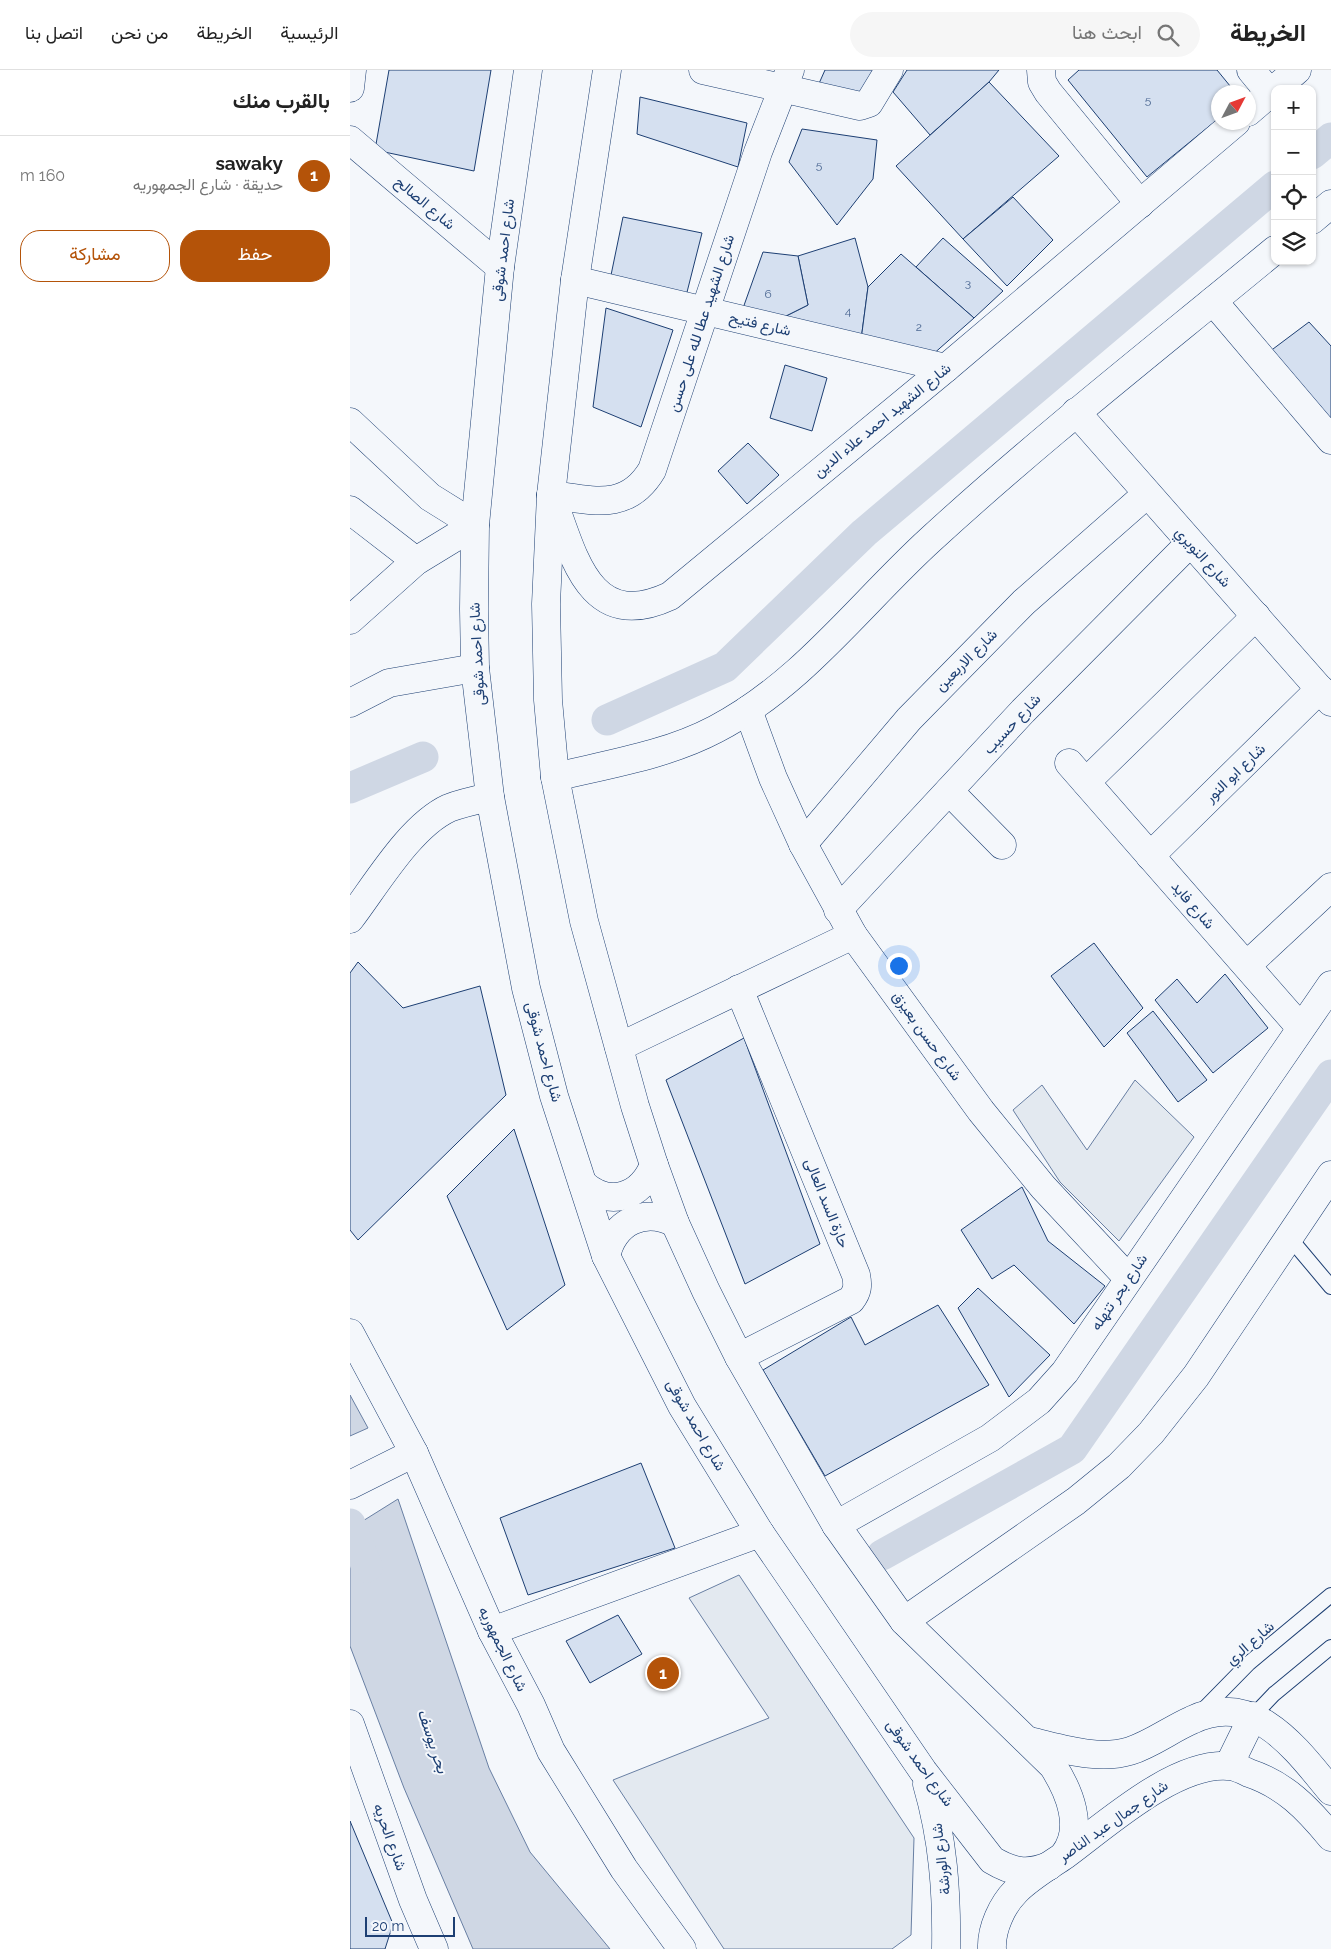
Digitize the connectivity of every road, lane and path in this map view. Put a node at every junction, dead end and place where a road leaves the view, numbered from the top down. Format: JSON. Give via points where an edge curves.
{"nodes":[{"id":1,"x":352,"y":70,"type":"edge"},
{"id":2,"x":528,"y":70,"type":"edge"},
{"id":3,"x":607,"y":70,"type":"edge"},
{"id":4,"x":703,"y":70,"type":"edge"},
{"id":5,"x":889,"y":70,"type":"edge"},
{"id":6,"x":1041,"y":70,"type":"edge"},
{"id":7,"x":1251,"y":70,"type":"edge"},
{"id":8,"x":1297,"y":70,"type":"edge"},
{"id":9,"x":786,"y":79,"type":"edge"},
{"id":10,"x":1280,"y":85,"type":"edge"},
{"id":11,"x":1271,"y":87,"type":"edge"},
{"id":12,"x":350,"y":88,"type":"edge"},
{"id":13,"x":1271,"y":93,"type":"edge"},
{"id":14,"x":1256,"y":105,"type":"edge"},
{"id":15,"x":1227,"y":130,"type":"edge"},
{"id":16,"x":350,"y":140,"type":"edge"},
{"id":17,"x":1140,"y":204,"type":"junction"},
{"id":18,"x":1331,"y":204,"type":"edge"},
{"id":19,"x":1316,"y":217,"type":"edge"},
{"id":20,"x":1271,"y":253,"type":"edge"},
{"id":21,"x":500,"y":267,"type":"junction"},
{"id":22,"x":575,"y":280,"type":"junction"},
{"id":23,"x":1213,"y":301,"type":"junction"},
{"id":24,"x":705,"y":310,"type":"junction"},
{"id":25,"x":946,"y":368,"type":"junction"},
{"id":26,"x":1076,"y":412,"type":"junction"},
{"id":27,"x":350,"y":422,"type":"edge"},
{"id":28,"x":1331,"y":440,"type":"edge"},
{"id":29,"x":1147,"y":494,"type":"junction"},
{"id":30,"x":551,"y":495,"type":"junction"},
{"id":31,"x":350,"y":510,"type":"edge"},
{"id":32,"x":475,"y":525,"type":"junction"},
{"id":33,"x":1190,"y":543,"type":"junction"},
{"id":34,"x":416,"y":561,"type":"junction"},
{"id":35,"x":1256,"y":616,"type":"junction"},
{"id":36,"x":350,"y":620,"type":"edge"},
{"id":37,"x":475,"y":668,"type":"junction"},
{"id":38,"x":1327,"y":690,"type":"edge"},
{"id":39,"x":350,"y":703,"type":"edge"},
{"id":40,"x":748,"y":710,"type":"junction"},
{"id":41,"x":555,"y":777,"type":"junction"},
{"id":42,"x":949,"y":791,"type":"junction"},
{"id":43,"x":490,"y":797,"type":"junction"},
{"id":44,"x":803,"y":844,"type":"junction"},
{"id":45,"x":1002,"y":845,"type":"dead end"},
{"id":46,"x":1150,"y":856,"type":"junction"},
{"id":47,"x":1331,"y":887,"type":"edge"},
{"id":48,"x":838,"y":910,"type":"junction"},
{"id":49,"x":350,"y":919,"type":"edge"},
{"id":50,"x":853,"y":935,"type":"junction"},
{"id":51,"x":1247,"y":966,"type":"junction"},
{"id":52,"x":1331,"y":984,"type":"edge"},
{"id":53,"x":739,"y":989,"type":"junction"},
{"id":54,"x":1300,"y":1027,"type":"junction"},
{"id":55,"x":619,"y":1047,"type":"junction"},
{"id":56,"x":654,"y":1164,"type":"junction"},
{"id":57,"x":1331,"y":1175,"type":"edge"},
{"id":58,"x":583,"y":1184,"type":"junction"},
{"id":59,"x":675,"y":1222,"type":"junction"},
{"id":60,"x":1289,"y":1237,"type":"junction"},
{"id":61,"x":606,"y":1256,"type":"junction"},
{"id":62,"x":1128,"y":1278,"type":"junction"},
{"id":63,"x":1331,"y":1287,"type":"edge"},
{"id":64,"x":350,"y":1333,"type":"edge"},
{"id":65,"x":740,"y":1357,"type":"junction"},
{"id":66,"x":414,"y":1453,"type":"junction"},
{"id":67,"x":350,"y":1485,"type":"edge"},
{"id":68,"x":836,"y":1525,"type":"junction"},
{"id":69,"x":760,"y":1533,"type":"junction"},
{"id":70,"x":1331,"y":1595,"type":"edge"},
{"id":71,"x":904,"y":1621,"type":"junction"},
{"id":72,"x":492,"y":1631,"type":"junction"},
{"id":73,"x":1331,"y":1647,"type":"edge"},
{"id":74,"x":1253,"y":1716,"type":"junction"},
{"id":75,"x":1194,"y":1719,"type":"junction"},
{"id":76,"x":350,"y":1724,"type":"edge"},
{"id":77,"x":1024,"y":1740,"type":"junction"},
{"id":78,"x":1229,"y":1766,"type":"junction"},
{"id":79,"x":924,"y":1770,"type":"junction"},
{"id":80,"x":1331,"y":1791,"type":"edge"},
{"id":81,"x":1331,"y":1837,"type":"edge"},
{"id":82,"x":1056,"y":1860,"type":"junction"},
{"id":83,"x":430,"y":1948,"type":"edge"},
{"id":84,"x":682,"y":1949,"type":"edge"},
{"id":85,"x":946,"y":1949,"type":"edge"},
{"id":86,"x":992,"y":1949,"type":"edge"}],
"edges":[{"from":1,"to":12,"type":"street"},
{"from":2,"to":21,"type":"street","name":"شارع احمد شوقى"},
{"from":3,"to":22,"type":"street"},
{"from":4,"to":9,"type":"street"},
{"from":5,"to":9,"type":"street","via":[[865,106]]},
{"from":6,"to":17,"type":"street","via":[[1042,82],[1048,92]]},
{"from":7,"to":11,"type":"street"},
{"from":8,"to":10,"type":"street"},
{"from":9,"to":24,"type":"street","name":"شارع الشهيد عطا لله على حسن"},
{"from":13,"to":14,"type":"street"},
{"from":15,"to":17,"type":"street","name":"شارع الشهيد احمد علاء الدين"},
{"from":16,"to":21,"type":"street","name":"شارع الصالح"},
{"from":17,"to":25,"type":"street","name":"شارع الشهيد احمد علاء الدين"},
{"from":18,"to":19,"type":"street"},
{"from":20,"to":23,"type":"street"},
{"from":21,"to":32,"type":"street","name":"شارع احمد شوقى"},
{"from":22,"to":24,"type":"street","name":"شارع فتيح"},
{"from":22,"to":30,"type":"street"},
{"from":23,"to":26,"type":"street"},
{"from":23,"to":28,"type":"street"},
{"from":24,"to":25,"type":"street","name":"شارع فتيح"},
{"from":24,"to":30,"type":"street","name":"شارع الشهيد عطا لله على حسن","via":[[645,483],[621,499],[607,501]]},
{"from":25,"to":30,"type":"street","name":"شارع الشهيد احمد علاء الدين","via":[[670,596],[654,603],[638,606],[620,604],[604,598],[591,587],[581,573]]},
{"from":26,"to":29,"type":"street","name":"شارع النويري"},
{"from":26,"to":40,"type":"street","via":[[927,542],[790,679]]},
{"from":27,"to":32,"type":"street","via":[[430,497]]},
{"from":29,"to":33,"type":"street","name":"شارع النويري"},
{"from":29,"to":44,"type":"street","name":"شارع الاربعين","via":[[1003,622],[909,719]]},
{"from":30,"to":41,"type":"street","via":[[546,604],[548,700]]},
{"from":31,"to":34,"type":"street"},
{"from":32,"to":34,"type":"street"},
{"from":32,"to":37,"type":"street","name":"شارع احمد شوقى"},
{"from":33,"to":35,"type":"street","name":"شارع النويري"},
{"from":33,"to":42,"type":"street","name":"شارع حسيب","via":[[1023,711]]},
{"from":34,"to":36,"type":"street"},
{"from":35,"to":38,"type":"street","name":"شارع النويري"},
{"from":35,"to":46,"type":"street","name":"شارع فايد","via":[[1077,772]]},
{"from":37,"to":39,"type":"street","via":[[389,683]]},
{"from":37,"to":43,"type":"street","name":"شارع احمد شوقى"},
{"from":38,"to":46,"type":"street","name":"شارع ابو النور"},
{"from":40,"to":41,"type":"street","via":[[686,744]]},
{"from":40,"to":44,"type":"street","name":"شارع حسن بعيزق","via":[[773,778]]},
{"from":41,"to":55,"type":"street","via":[[584,921]]},
{"from":42,"to":45,"type":"street"},
{"from":42,"to":48,"type":"street","name":"شارع حسيب"},
{"from":43,"to":49,"type":"street","via":[[449,808],[430,820],[414,834]]},
{"from":43,"to":58,"type":"street","name":"شارع احمد شوقى","via":[[526,988],[554,1096]]},
{"from":44,"to":48,"type":"street","name":"شارع حسن بعيزق"},
{"from":46,"to":51,"type":"street","name":"شارع فايد"},
{"from":47,"to":51,"type":"street"},
{"from":48,"to":50,"type":"street","name":"شارع حسن بعيزق"},
{"from":50,"to":53,"type":"street"},
{"from":50,"to":62,"type":"street","name":"شارع حسن بعيزق","via":[[981,1111],[1043,1187]]},
{"from":51,"to":54,"type":"street","name":"شارع فايد"},
{"from":52,"to":54,"type":"street","name":"شارع بحر تنهله"},
{"from":53,"to":55,"type":"street"},
{"from":53,"to":65,"type":"street","name":"حارة السد العالى","via":[[858,1283],[852,1300]]},
{"from":54,"to":62,"type":"street","name":"شارع بحر تنهله"},
{"from":55,"to":56,"type":"street"},
{"from":56,"to":58,"type":"street","via":[[650,1176],[632,1193],[600,1195]]},
{"from":56,"to":59,"type":"street"},
{"from":57,"to":60,"type":"street"},
{"from":58,"to":61,"type":"street","name":"شارع احمد شوقى"},
{"from":59,"to":61,"type":"street","via":[[654,1216],[631,1220],[614,1234]]},
{"from":59,"to":65,"type":"street"},
{"from":60,"to":63,"type":"lane"},
{"from":60,"to":71,"type":"street","via":[[1196,1376],[1151,1433],[1119,1466],[1076,1501]]},
{"from":61,"to":69,"type":"street","name":"شارع احمد شوقى","via":[[682,1406]]},
{"from":62,"to":68,"type":"street","name":"شارع بحر تنهله","via":[[1065,1372],[1033,1406],[990,1438]]},
{"from":64,"to":66,"type":"street","name":"شارع الجمهوريه"},
{"from":65,"to":68,"type":"street"},
{"from":66,"to":67,"type":"street"},
{"from":66,"to":72,"type":"street","name":"شارع الجمهوريه"},
{"from":68,"to":71,"type":"street"},
{"from":69,"to":72,"type":"street"},
{"from":69,"to":79,"type":"street","name":"شارع احمد شوقى"},
{"from":70,"to":75,"type":"lane","name":"شارع الري","via":[[1249,1663]]},
{"from":71,"to":77,"type":"street"},
{"from":72,"to":84,"type":"street","name":"شارع الجمهوريه","via":[[551,1751],[624,1869]]},
{"from":73,"to":74,"type":"lane","via":[[1274,1694]]},
{"from":74,"to":75,"type":"street","via":[[1218,1712]]},
{"from":74,"to":78,"type":"street"},
{"from":74,"to":80,"type":"street","via":[[1273,1728],[1295,1748]]},
{"from":75,"to":77,"type":"street","via":[[1130,1751],[1099,1754]]},
{"from":76,"to":83,"type":"street","name":"شارع الحريه"},
{"from":77,"to":82,"type":"street","via":[[1053,1766],[1064,1782],[1070,1801],[1073,1839]]},
{"from":78,"to":81,"type":"street","name":"شارع جمال عبد الناصر","via":[[1268,1779],[1291,1794]]},
{"from":78,"to":82,"type":"street","name":"شارع جمال عبد الناصر","via":[[1194,1770],[1174,1779]]},
{"from":79,"to":82,"type":"street","name":"شارع احمد شوقى","via":[[992,1860],[1008,1870],[1022,1872],[1036,1871]]},
{"from":79,"to":85,"type":"street","name":"شارع الورشة","via":[[942,1846],[946,1883]]},
{"from":82,"to":86,"type":"street","via":[[1016,1892],[998,1919]]}]}
